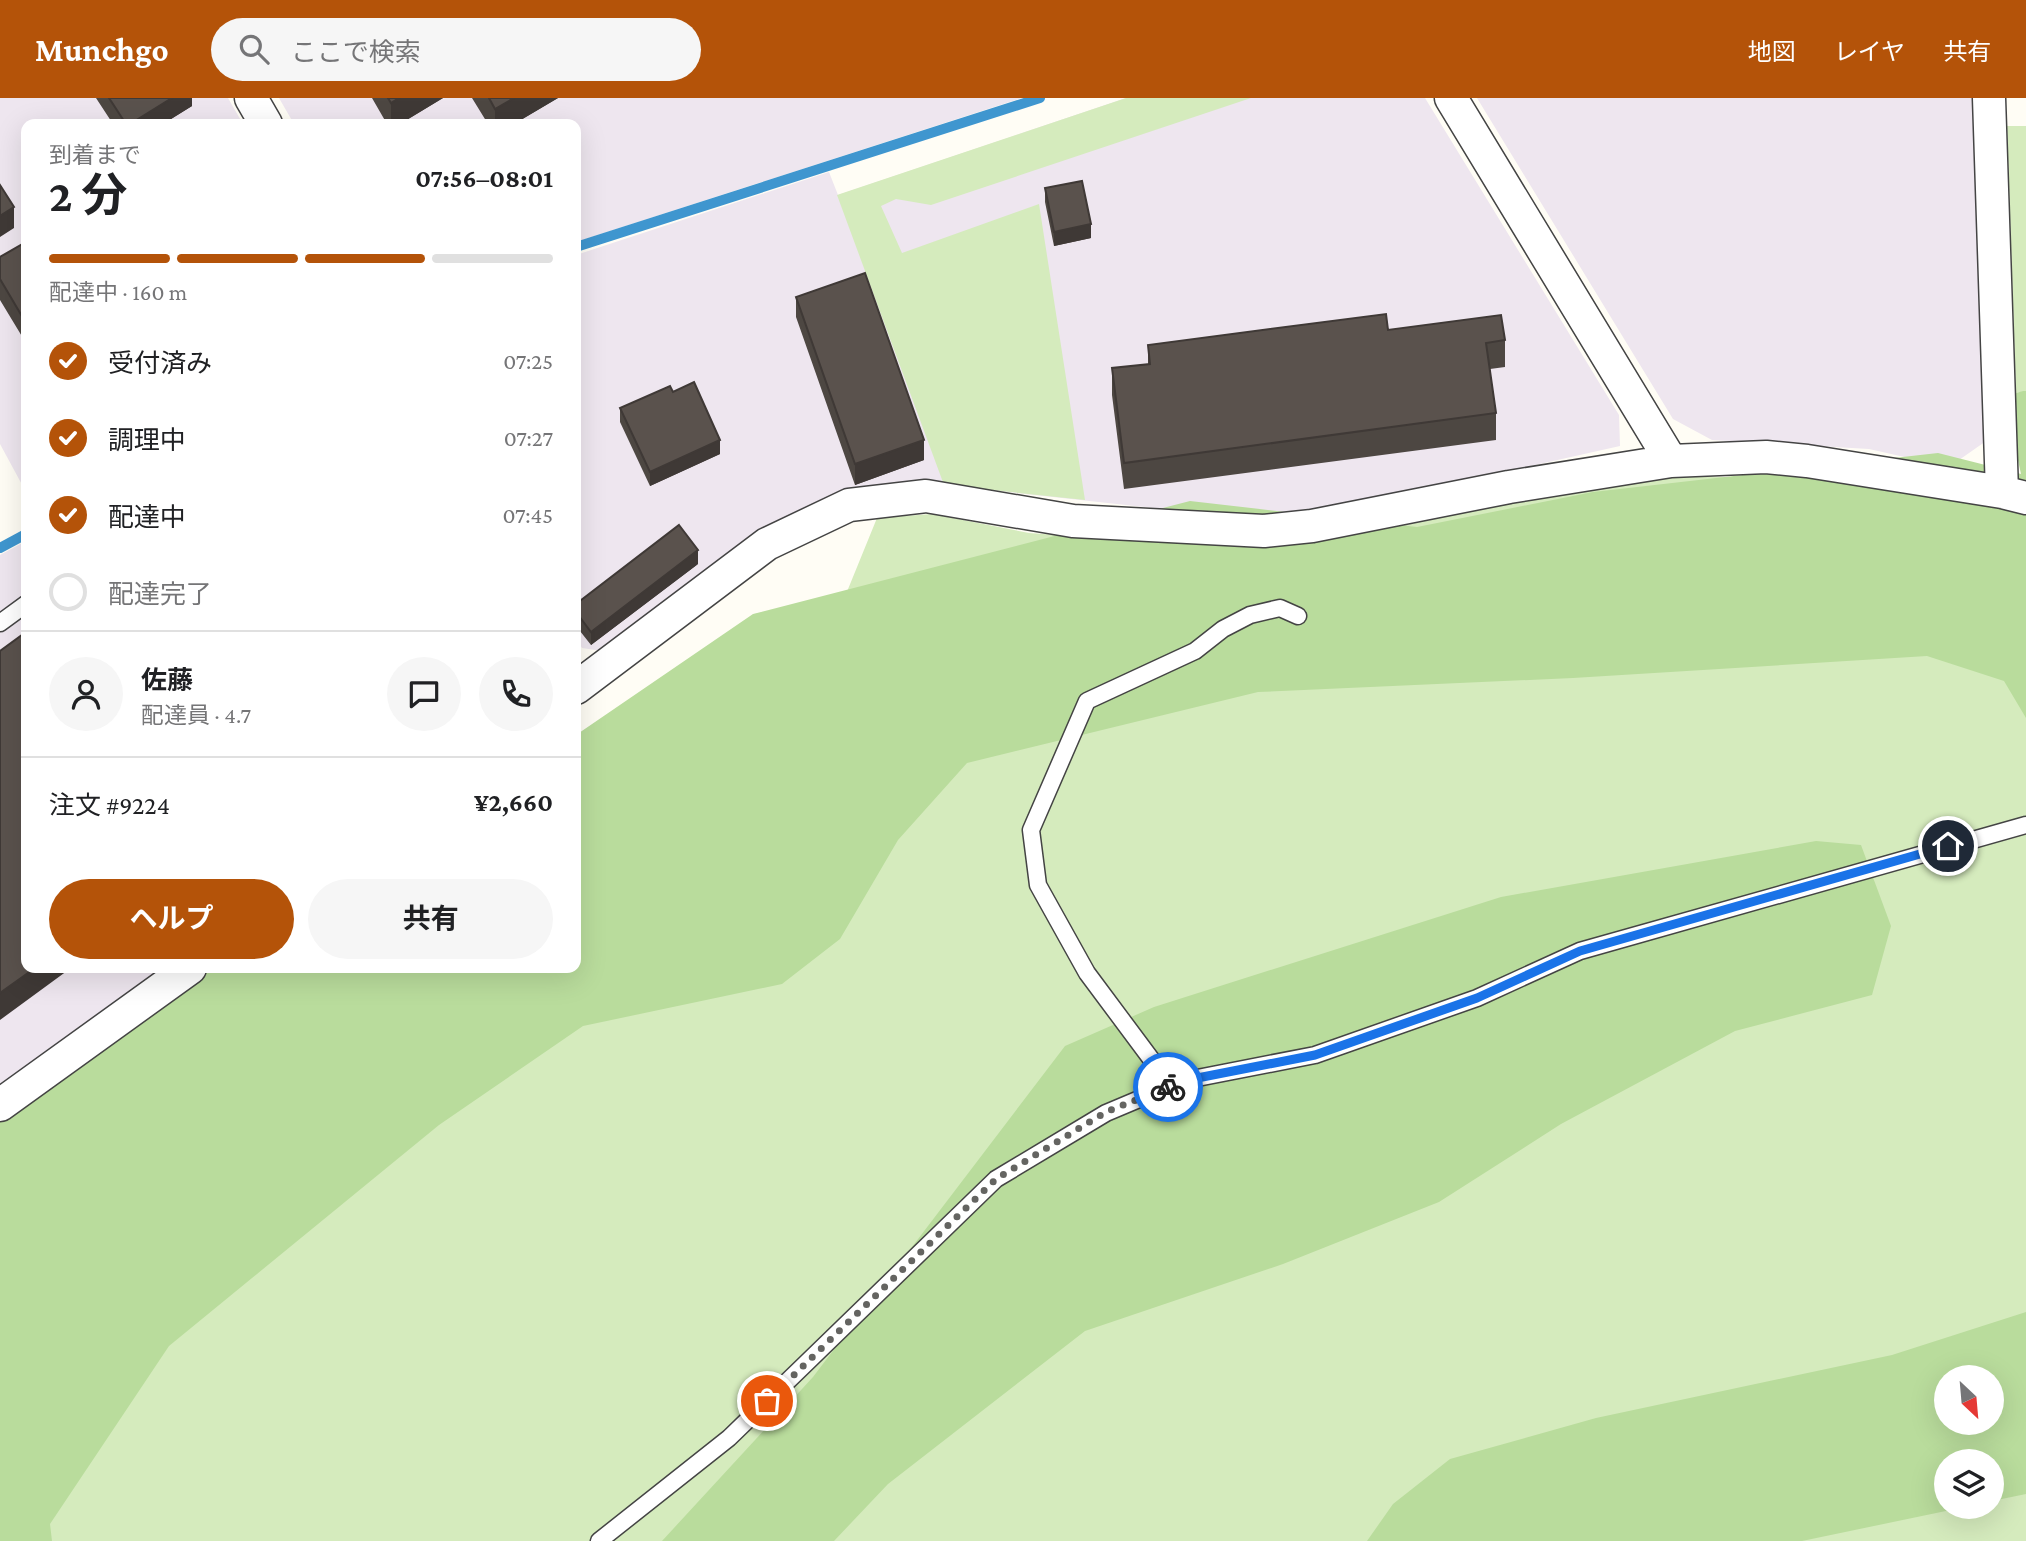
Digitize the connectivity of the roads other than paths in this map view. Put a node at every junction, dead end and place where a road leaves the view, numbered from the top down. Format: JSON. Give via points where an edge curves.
{"nodes":[{"id":1,"x":251,"y":98,"type":"edge"},
{"id":2,"x":1451,"y":98,"type":"edge"},
{"id":3,"x":1989,"y":98,"type":"edge"},
{"id":4,"x":263,"y":119,"type":"edge"},
{"id":5,"x":1671,"y":461,"type":"junction"},
{"id":6,"x":2014,"y":495,"type":"edge"},
{"id":7,"x":21,"y":608,"type":"edge"},
{"id":8,"x":1298,"y":615,"type":"dead end"},
{"id":9,"x":0,"y":623,"type":"edge"},
{"id":10,"x":581,"y":682,"type":"edge"},
{"id":11,"x":2026,"y":825,"type":"edge"},
{"id":12,"x":183,"y":973,"type":"edge"},
{"id":13,"x":1182,"y":1081,"type":"junction"},
{"id":14,"x":0,"y":1105,"type":"edge"},
{"id":15,"x":599,"y":1541,"type":"edge"}],
"edges":[{"from":1,"to":4,"type":"street"},
{"from":2,"to":5,"type":"street"},
{"from":3,"to":6,"type":"street"},
{"from":5,"to":6,"type":"street","via":[[1766,457],[1807,461]]},
{"from":5,"to":10,"type":"street","via":[[1264,531],[1073,521],[926,496],[849,505],[767,544]]},
{"from":7,"to":9,"type":"lane"},
{"from":8,"to":13,"type":"lane","via":[[1280,608],[1250,615],[1195,651],[1087,701],[1031,830],[1038,885],[1087,973],[1160,1071]]},
{"from":11,"to":13,"type":"lane","via":[[1580,951],[1477,998],[1315,1055]]},
{"from":12,"to":14,"type":"street"},
{"from":13,"to":15,"type":"lane","via":[[1106,1112],[996,1179],[729,1438]]}]}
